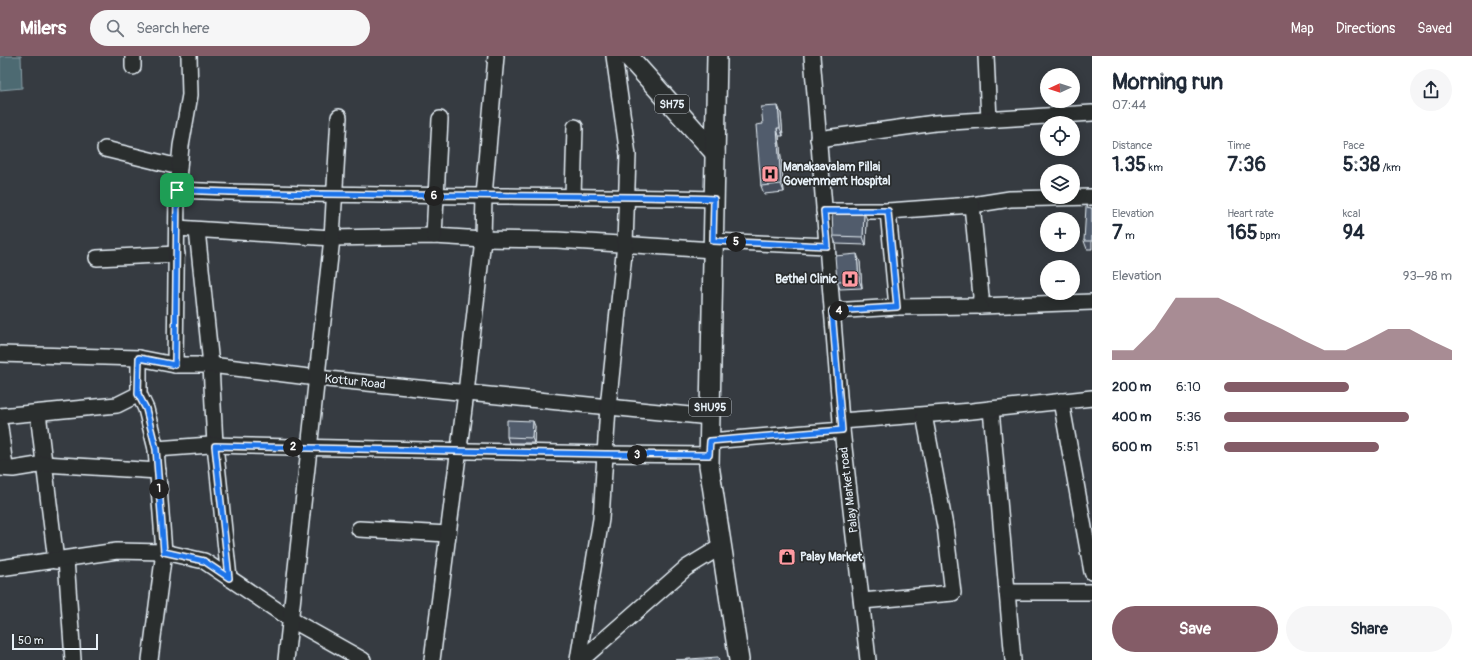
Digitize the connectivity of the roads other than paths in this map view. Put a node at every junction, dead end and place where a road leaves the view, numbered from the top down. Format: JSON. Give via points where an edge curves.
{"nodes":[{"id":1,"x":189,"y":56,"type":"edge"},
{"id":2,"x":496,"y":56,"type":"edge"},
{"id":3,"x":614,"y":56,"type":"edge"},
{"id":4,"x":628,"y":56,"type":"edge"},
{"id":5,"x":716,"y":56,"type":"edge"},
{"id":6,"x":812,"y":56,"type":"edge"},
{"id":7,"x":986,"y":56,"type":"edge"},
{"id":8,"x":1092,"y":112,"type":"edge"},
{"id":9,"x":339,"y":117,"type":"dead end"},
{"id":10,"x":440,"y":119,"type":"dead end"},
{"id":11,"x":989,"y":120,"type":"junction"},
{"id":12,"x":574,"y":127,"type":"dead end"},
{"id":13,"x":818,"y":139,"type":"junction"},
{"id":14,"x":105,"y":149,"type":"dead end"},
{"id":15,"x":715,"y":153,"type":"junction"},
{"id":16,"x":179,"y":166,"type":"junction"},
{"id":17,"x":177,"y":190,"type":"junction"},
{"id":18,"x":336,"y":195,"type":"junction"},
{"id":19,"x":437,"y":196,"type":"junction"},
{"id":20,"x":484,"y":196,"type":"junction"},
{"id":21,"x":573,"y":196,"type":"junction"},
{"id":22,"x":626,"y":196,"type":"junction"},
{"id":23,"x":1092,"y":197,"type":"edge"},
{"id":24,"x":714,"y":199,"type":"junction"},
{"id":25,"x":972,"y":205,"type":"junction"},
{"id":26,"x":824,"y":211,"type":"junction"},
{"id":27,"x":888,"y":211,"type":"junction"},
{"id":28,"x":177,"y":228,"type":"junction"},
{"id":29,"x":197,"y":230,"type":"junction"},
{"id":30,"x":434,"y":236,"type":"junction"},
{"id":31,"x":332,"y":238,"type":"junction"},
{"id":32,"x":483,"y":239,"type":"junction"},
{"id":33,"x":625,"y":244,"type":"junction"},
{"id":34,"x":713,"y":246,"type":"junction"},
{"id":35,"x":827,"y":246,"type":"junction"},
{"id":36,"x":177,"y":254,"type":"junction"},
{"id":37,"x":97,"y":258,"type":"dead end"},
{"id":38,"x":1092,"y":302,"type":"edge"},
{"id":39,"x":980,"y":306,"type":"junction"},
{"id":40,"x":897,"y":307,"type":"junction"},
{"id":41,"x":832,"y":311,"type":"junction"},
{"id":42,"x":0,"y":354,"type":"edge"},
{"id":43,"x":139,"y":358,"type":"junction"},
{"id":44,"x":175,"y":365,"type":"junction"},
{"id":45,"x":211,"y":365,"type":"junction"},
{"id":46,"x":317,"y":378,"type":"junction"},
{"id":47,"x":466,"y":393,"type":"junction"},
{"id":48,"x":138,"y":394,"type":"junction"},
{"id":49,"x":1092,"y":398,"type":"edge"},
{"id":50,"x":1061,"y":402,"type":"junction"},
{"id":51,"x":608,"y":407,"type":"junction"},
{"id":52,"x":991,"y":409,"type":"junction"},
{"id":53,"x":38,"y":413,"type":"junction"},
{"id":54,"x":924,"y":415,"type":"junction"},
{"id":55,"x":0,"y":416,"type":"edge"},
{"id":56,"x":710,"y":417,"type":"junction"},
{"id":57,"x":842,"y":426,"type":"junction"},
{"id":58,"x":0,"y":427,"type":"edge"},
{"id":59,"x":215,"y":446,"type":"junction"},
{"id":60,"x":309,"y":448,"type":"junction"},
{"id":61,"x":710,"y":448,"type":"junction"},
{"id":62,"x":156,"y":449,"type":"junction"},
{"id":63,"x":459,"y":451,"type":"junction"},
{"id":64,"x":605,"y":454,"type":"junction"},
{"id":65,"x":44,"y":464,"type":"junction"},
{"id":66,"x":2,"y":468,"type":"edge"},
{"id":67,"x":158,"y":471,"type":"junction"},
{"id":68,"x":359,"y":529,"type":"dead end"},
{"id":69,"x":448,"y":534,"type":"junction"},
{"id":70,"x":722,"y":546,"type":"junction"},
{"id":71,"x":164,"y":552,"type":"junction"},
{"id":72,"x":61,"y":560,"type":"junction"},
{"id":73,"x":0,"y":568,"type":"edge"},
{"id":74,"x":1092,"y":572,"type":"edge"},
{"id":75,"x":229,"y":578,"type":"junction"},
{"id":76,"x":1007,"y":592,"type":"junction"},
{"id":77,"x":1092,"y":592,"type":"edge"},
{"id":78,"x":862,"y":601,"type":"junction"},
{"id":79,"x":290,"y":619,"type":"junction"},
{"id":80,"x":73,"y":660,"type":"edge"},
{"id":81,"x":150,"y":660,"type":"edge"},
{"id":82,"x":286,"y":660,"type":"edge"},
{"id":83,"x":363,"y":660,"type":"edge"},
{"id":84,"x":432,"y":660,"type":"edge"},
{"id":85,"x":578,"y":660,"type":"edge"},
{"id":86,"x":581,"y":660,"type":"edge"},
{"id":87,"x":739,"y":660,"type":"edge"},
{"id":88,"x":868,"y":660,"type":"edge"},
{"id":89,"x":1013,"y":660,"type":"edge"}],
"edges":[{"from":1,"to":16,"type":"street","via":[[190,95]]},
{"from":2,"to":20,"type":"street"},
{"from":3,"to":22,"type":"street","via":[[628,155]]},
{"from":4,"to":15,"type":"main road","number":"SH75"},
{"from":5,"to":15,"type":"main road","number":"SHU95"},
{"from":6,"to":13,"type":"street","name":"Palay Market road"},
{"from":7,"to":11,"type":"street"},
{"from":8,"to":11,"type":"street"},
{"from":9,"to":18,"type":"street"},
{"from":10,"to":19,"type":"street"},
{"from":11,"to":13,"type":"street","via":[[935,123]]},
{"from":12,"to":21,"type":"street"},
{"from":13,"to":26,"type":"street","name":"Palay Market road"},
{"from":14,"to":16,"type":"street"},
{"from":15,"to":24,"type":"main road","number":"SHU95"},
{"from":16,"to":17,"type":"street"},
{"from":17,"to":18,"type":"street"},
{"from":17,"to":28,"type":"street"},
{"from":18,"to":19,"type":"street"},
{"from":18,"to":31,"type":"street"},
{"from":19,"to":20,"type":"street"},
{"from":19,"to":30,"type":"street"},
{"from":20,"to":21,"type":"street"},
{"from":20,"to":32,"type":"street"},
{"from":21,"to":22,"type":"street"},
{"from":22,"to":24,"type":"street"},
{"from":22,"to":33,"type":"street"},
{"from":23,"to":25,"type":"street","via":[[1010,199]]},
{"from":24,"to":34,"type":"main road","number":"SHU95"},
{"from":25,"to":27,"type":"street"},
{"from":25,"to":39,"type":"street"},
{"from":26,"to":27,"type":"street"},
{"from":26,"to":35,"type":"street","name":"Palay Market road"},
{"from":27,"to":40,"type":"street"},
{"from":28,"to":29,"type":"street"},
{"from":28,"to":36,"type":"street"},
{"from":29,"to":31,"type":"street"},
{"from":29,"to":45,"type":"street"},
{"from":30,"to":31,"type":"street"},
{"from":30,"to":32,"type":"street"},
{"from":31,"to":46,"type":"street"},
{"from":32,"to":33,"type":"street"},
{"from":32,"to":47,"type":"street"},
{"from":33,"to":34,"type":"street"},
{"from":33,"to":51,"type":"street"},
{"from":34,"to":35,"type":"street"},
{"from":34,"to":56,"type":"main road","number":"SHU95"},
{"from":35,"to":41,"type":"street","name":"Palay Market road"},
{"from":36,"to":37,"type":"street"},
{"from":36,"to":44,"type":"street"},
{"from":38,"to":39,"type":"street"},
{"from":39,"to":40,"type":"street"},
{"from":40,"to":41,"type":"street"},
{"from":41,"to":57,"type":"street","name":"Palay Market road"},
{"from":42,"to":43,"type":"street","name":"Kottur Road"},
{"from":43,"to":44,"type":"street","name":"Kottur Road"},
{"from":43,"to":48,"type":"street"},
{"from":44,"to":45,"type":"street","name":"Kottur Road"},
{"from":45,"to":46,"type":"street","name":"Kottur Road"},
{"from":45,"to":59,"type":"street"},
{"from":46,"to":47,"type":"street","name":"Kottur Road"},
{"from":46,"to":60,"type":"street"},
{"from":47,"to":51,"type":"street","name":"Kottur Road"},
{"from":47,"to":63,"type":"street"},
{"from":48,"to":53,"type":"street","via":[[117,405]]},
{"from":48,"to":62,"type":"street","via":[[146,409]]},
{"from":49,"to":50,"type":"street"},
{"from":50,"to":52,"type":"street"},
{"from":50,"to":74,"type":"street"},
{"from":51,"to":56,"type":"street","name":"Kottur Road"},
{"from":51,"to":64,"type":"street"},
{"from":52,"to":54,"type":"street"},
{"from":52,"to":76,"type":"street"},
{"from":53,"to":55,"type":"street"},
{"from":53,"to":65,"type":"street"},
{"from":54,"to":57,"type":"street"},
{"from":54,"to":78,"type":"street","via":[[945,526],[953,593]]},
{"from":56,"to":61,"type":"main road","number":"SHU95"},
{"from":57,"to":61,"type":"street"},
{"from":57,"to":78,"type":"street","name":"Palay Market road"},
{"from":58,"to":66,"type":"street"},
{"from":59,"to":60,"type":"street"},
{"from":59,"to":62,"type":"street"},
{"from":59,"to":75,"type":"street"},
{"from":60,"to":63,"type":"street"},
{"from":60,"to":79,"type":"street"},
{"from":61,"to":64,"type":"street"},
{"from":61,"to":70,"type":"main road","number":"SHU95","via":[[709,465]]},
{"from":62,"to":67,"type":"street"},
{"from":63,"to":64,"type":"street"},
{"from":63,"to":69,"type":"street"},
{"from":64,"to":85,"type":"street","via":[[601,520]]},
{"from":65,"to":66,"type":"street","via":[[13,469]]},
{"from":65,"to":67,"type":"street"},
{"from":65,"to":72,"type":"street"},
{"from":67,"to":71,"type":"street"},
{"from":68,"to":69,"type":"street"},
{"from":69,"to":84,"type":"street"},
{"from":70,"to":86,"type":"street","via":[[686,568]]},
{"from":70,"to":87,"type":"main road","number":"SHU95"},
{"from":71,"to":72,"type":"street","via":[[117,551]]},
{"from":71,"to":75,"type":"street","via":[[204,561]]},
{"from":71,"to":81,"type":"street"},
{"from":72,"to":73,"type":"street"},
{"from":72,"to":80,"type":"street"},
{"from":75,"to":79,"type":"street"},
{"from":76,"to":77,"type":"street"},
{"from":76,"to":89,"type":"street"},
{"from":78,"to":88,"type":"street","name":"Palay Market road"},
{"from":79,"to":82,"type":"street"},
{"from":79,"to":83,"type":"street"}]}
